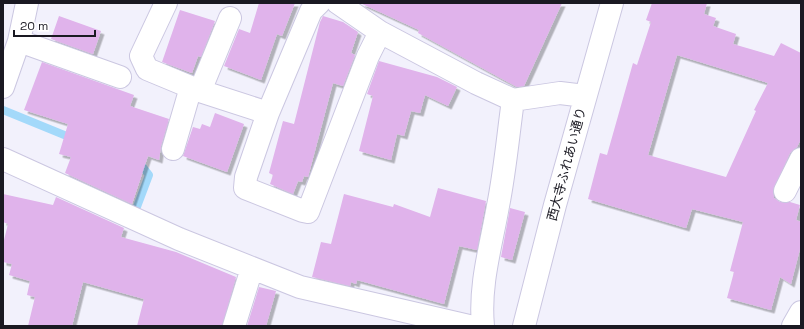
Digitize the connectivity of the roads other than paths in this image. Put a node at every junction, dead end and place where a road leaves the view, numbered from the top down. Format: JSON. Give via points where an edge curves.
{"nodes":[{"id":1,"x":27,"y":3,"type":"edge"},
{"id":2,"x":166,"y":3,"type":"edge"},
{"id":3,"x":319,"y":3,"type":"edge"},
{"id":4,"x":338,"y":3,"type":"edge"},
{"id":5,"x":612,"y":3,"type":"edge"},
{"id":6,"x":230,"y":18,"type":"dead end"},
{"id":7,"x":380,"y":32,"type":"junction"},
{"id":8,"x":19,"y":41,"type":"junction"},
{"id":9,"x":120,"y":77,"type":"dead end"},
{"id":10,"x":3,"y":87,"type":"edge"},
{"id":11,"x":196,"y":89,"type":"junction"},
{"id":12,"x":585,"y":96,"type":"junction"},
{"id":13,"x":513,"y":100,"type":"junction"},
{"id":14,"x":268,"y":114,"type":"junction"},
{"id":15,"x":173,"y":149,"type":"dead end"},
{"id":16,"x":3,"y":159,"type":"edge"},
{"id":17,"x":801,"y":159,"type":"edge"},
{"id":18,"x":785,"y":191,"type":"dead end"},
{"id":19,"x":252,"y":268,"type":"junction"},
{"id":20,"x":801,"y":312,"type":"edge"},
{"id":21,"x":234,"y":326,"type":"edge"},
{"id":22,"x":469,"y":326,"type":"edge"},
{"id":23,"x":483,"y":326,"type":"edge"},
{"id":24,"x":524,"y":326,"type":"edge"},
{"id":25,"x":793,"y":326,"type":"edge"}],
"edges":[{"from":1,"to":8,"type":"street"},
{"from":2,"to":11,"type":"street","via":[[141,56],[146,69]]},
{"from":3,"to":14,"type":"street","via":[[311,11]]},
{"from":4,"to":7,"type":"street"},
{"from":5,"to":12,"type":"street","name":"西大寺ふれあい通り"},
{"from":6,"to":11,"type":"street"},
{"from":7,"to":13,"type":"street"},
{"from":7,"to":14,"type":"street","via":[[368,56],[308,212],[246,188],[246,178]]},
{"from":8,"to":9,"type":"street"},
{"from":8,"to":10,"type":"street"},
{"from":11,"to":14,"type":"street"},
{"from":11,"to":15,"type":"street"},
{"from":12,"to":13,"type":"street","via":[[560,93]]},
{"from":12,"to":24,"type":"street","name":"西大寺ふれあい通り"},
{"from":13,"to":23,"type":"street","via":[[498,206],[485,272],[481,305]]},
{"from":16,"to":19,"type":"street","via":[[179,239]]},
{"from":17,"to":18,"type":"street"},
{"from":19,"to":21,"type":"street"},
{"from":19,"to":22,"type":"street","via":[[300,287]]},
{"from":20,"to":25,"type":"street"}]}
